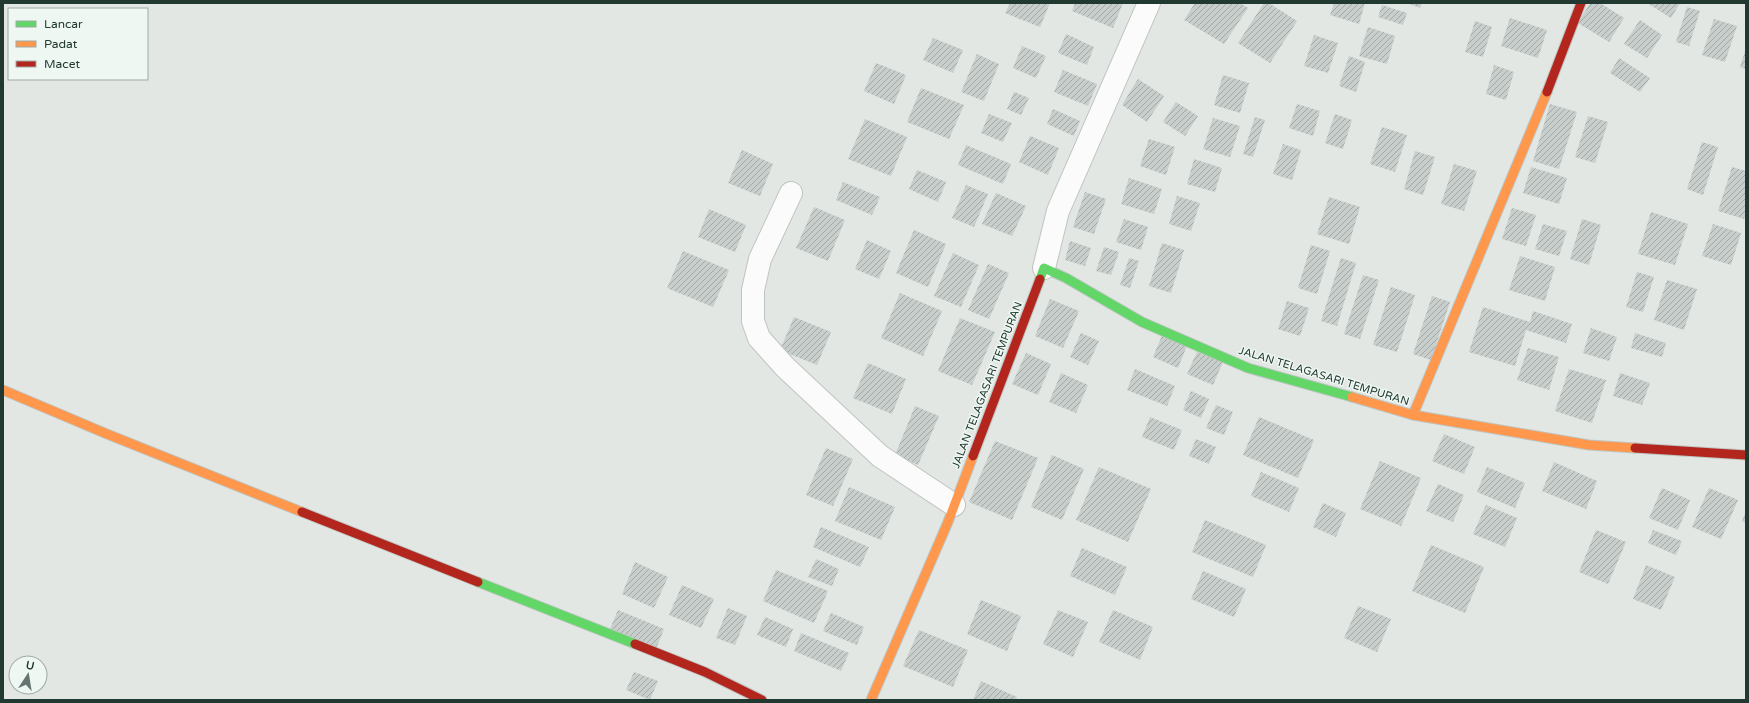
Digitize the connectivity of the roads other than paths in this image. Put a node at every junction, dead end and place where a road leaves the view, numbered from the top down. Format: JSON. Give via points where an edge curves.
{"nodes":[{"id":1,"x":1149,"y":3,"type":"edge"},
{"id":2,"x":1581,"y":3,"type":"edge"},
{"id":3,"x":791,"y":193,"type":"dead end"},
{"id":4,"x":1044,"y":268,"type":"junction"},
{"id":5,"x":3,"y":390,"type":"edge"},
{"id":6,"x":1413,"y":415,"type":"junction"},
{"id":7,"x":1746,"y":455,"type":"edge"},
{"id":8,"x":954,"y":505,"type":"junction"},
{"id":9,"x":762,"y":700,"type":"edge"},
{"id":10,"x":871,"y":700,"type":"edge"}],
"edges":[{"from":1,"to":4,"type":"street","via":[[1058,211]]},
{"from":2,"to":6,"type":"street","via":[[1530,137],[1500,202]]},
{"from":3,"to":8,"type":"street","via":[[760,259],[753,290],[753,321],[759,338],[785,367],[880,456]]},
{"from":4,"to":6,"type":"street","name":"JALAN TELAGASARI TEMPURAN","via":[[1142,322],[1248,368]]},
{"from":4,"to":8,"type":"street","name":"JALAN TELAGASARI TEMPURAN"},
{"from":5,"to":9,"type":"street","via":[[107,434],[705,672]]},
{"from":6,"to":7,"type":"street","name":"JALAN TELAGASARI TEMPURAN","via":[[1589,445]]},
{"from":8,"to":10,"type":"street","name":"JALAN TELAGASARI TEMPURAN"}]}
